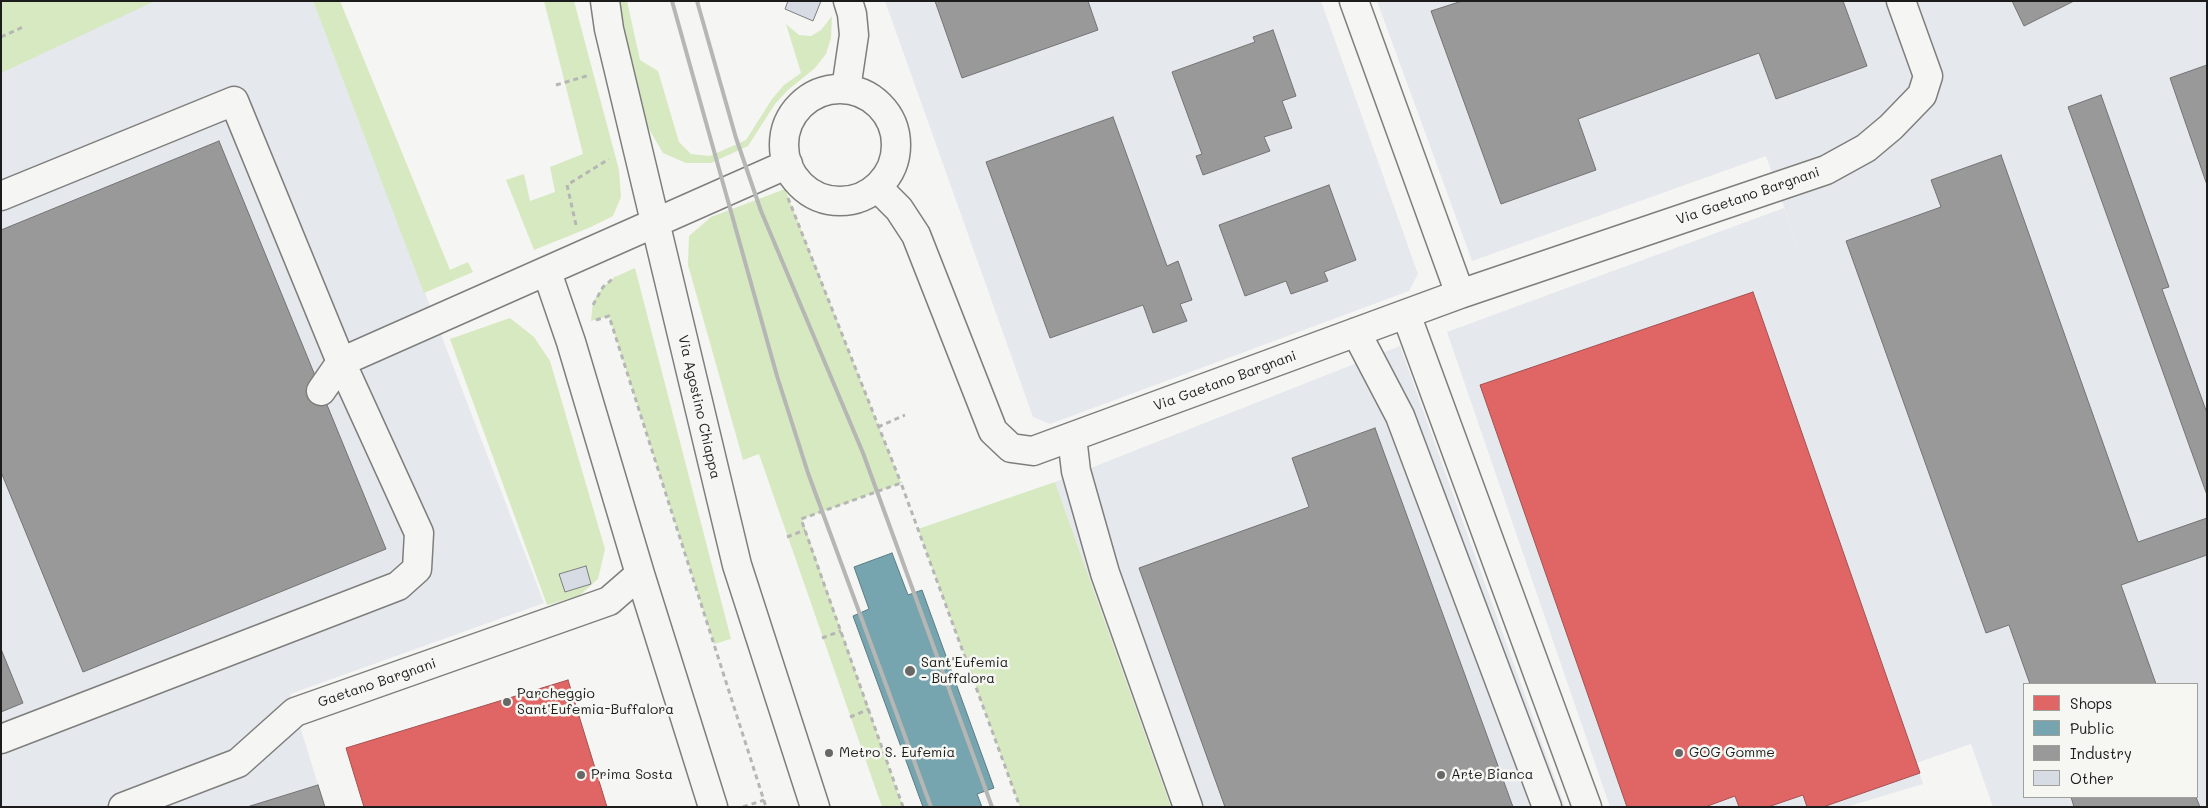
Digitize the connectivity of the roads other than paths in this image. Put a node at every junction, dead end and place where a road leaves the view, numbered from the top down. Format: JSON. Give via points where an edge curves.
{"nodes":[{"id":1,"x":605,"y":1,"type":"edge"},
{"id":2,"x":848,"y":1,"type":"edge"},
{"id":3,"x":1354,"y":1,"type":"edge"},
{"id":4,"x":1901,"y":1,"type":"edge"},
{"id":5,"x":846,"y":89,"type":"junction"},
{"id":6,"x":786,"y":177,"type":"junction"},
{"id":7,"x":877,"y":187,"type":"junction"},
{"id":8,"x":1,"y":196,"type":"edge"},
{"id":9,"x":656,"y":224,"type":"junction"},
{"id":10,"x":547,"y":272,"type":"junction"},
{"id":11,"x":1460,"y":294,"type":"junction"},
{"id":12,"x":1406,"y":314,"type":"junction"},
{"id":13,"x":1356,"y":332,"type":"junction"},
{"id":14,"x":341,"y":362,"type":"junction"},
{"id":15,"x":321,"y":391,"type":"dead end"},
{"id":16,"x":1072,"y":437,"type":"junction"},
{"id":17,"x":640,"y":574,"type":"junction"},
{"id":18,"x":1,"y":740,"type":"edge"},
{"id":19,"x":123,"y":807,"type":"edge"},
{"id":20,"x":713,"y":807,"type":"edge"},
{"id":21,"x":815,"y":807,"type":"edge"},
{"id":22,"x":1188,"y":807,"type":"edge"},
{"id":23,"x":1547,"y":807,"type":"edge"},
{"id":24,"x":1587,"y":807,"type":"edge"}],
"edges":[{"from":1,"to":9,"type":"street","name":"Via Agostino Chiappa"},
{"from":2,"to":5,"type":"street","via":[[854,35]]},
{"from":3,"to":11,"type":"street"},
{"from":4,"to":11,"type":"street","name":"Via Gaetano Bargnani","via":[[1928,76],[1922,95],[1892,127],[1866,148],[1826,170]]},
{"from":5,"to":6,"type":"street","via":[[827,90],[809,98],[795,110],[787,127],[784,146]]},
{"from":5,"to":7,"type":"street","via":[[864,94],[880,105],[896,138],[895,156],[889,173]]},
{"from":6,"to":7,"type":"street","via":[[826,199],[844,201],[862,197]]},
{"from":6,"to":9,"type":"street"},
{"from":7,"to":16,"type":"street","name":"Via Gaetano Bargnani","via":[[899,209],[916,234],[993,431],[1011,448],[1033,451]]},
{"from":8,"to":14,"type":"street","via":[[234,101]]},
{"from":9,"to":10,"type":"street"},
{"from":9,"to":21,"type":"street","name":"Via Agostino Chiappa","via":[[737,565]]},
{"from":10,"to":14,"type":"street"},
{"from":10,"to":17,"type":"street"},
{"from":11,"to":12,"type":"street","name":"Via Gaetano Bargnani"},
{"from":12,"to":13,"type":"street","name":"Via Gaetano Bargnani"},
{"from":12,"to":24,"type":"street"},
{"from":13,"to":16,"type":"street","name":"Via Gaetano Bargnani"},
{"from":13,"to":23,"type":"street","via":[[1400,416]]},
{"from":14,"to":15,"type":"street"},
{"from":14,"to":18,"type":"street","via":[[419,533],[417,568],[398,586]]},
{"from":16,"to":22,"type":"street","via":[[1076,471],[1104,573]]},
{"from":17,"to":19,"type":"street","name":"Gaetano Bargnani","via":[[609,602],[296,712],[238,763]]},
{"from":17,"to":20,"type":"street"}]}
